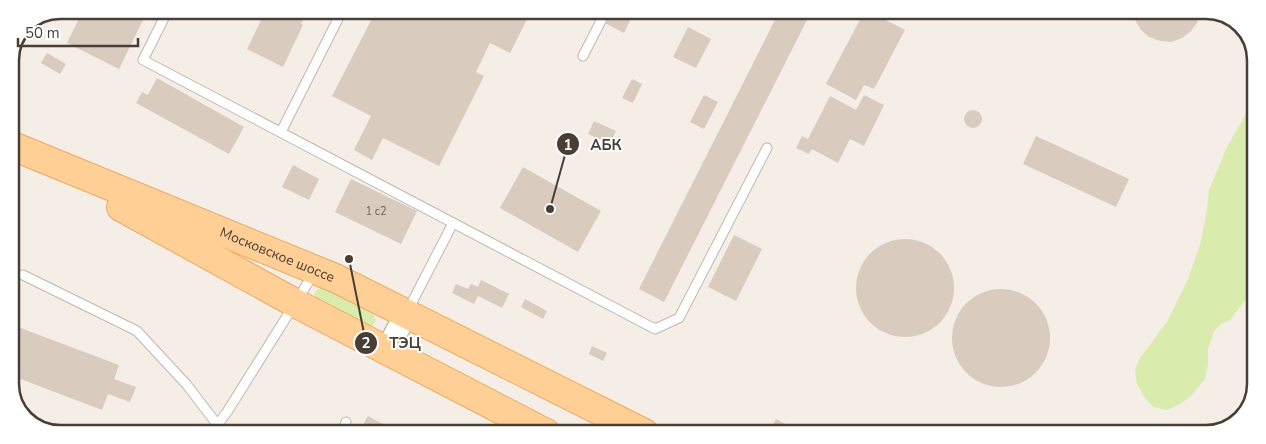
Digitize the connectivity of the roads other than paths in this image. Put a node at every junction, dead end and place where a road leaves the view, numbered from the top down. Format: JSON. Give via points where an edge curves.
{"nodes":[{"id":1,"x":164,"y":19,"type":"edge"},
{"id":2,"x":338,"y":19,"type":"edge"},
{"id":3,"x":602,"y":19,"type":"edge"},
{"id":4,"x":583,"y":56,"type":"dead end"},
{"id":5,"x":281,"y":132,"type":"junction"},
{"id":6,"x":767,"y":148,"type":"dead end"},
{"id":7,"x":19,"y":150,"type":"edge"},
{"id":8,"x":19,"y":151,"type":"edge"},
{"id":9,"x":453,"y":223,"type":"junction"},
{"id":10,"x":315,"y":270,"type":"junction"},
{"id":11,"x":23,"y":275,"type":"dead end"},
{"id":12,"x":295,"y":303,"type":"junction"},
{"id":13,"x":406,"y":314,"type":"junction"},
{"id":14,"x":387,"y":350,"type":"junction"},
{"id":15,"x":346,"y":422,"type":"dead end"},
{"id":16,"x":215,"y":425,"type":"edge"},
{"id":17,"x":220,"y":425,"type":"edge"},
{"id":18,"x":345,"y":425,"type":"edge"},
{"id":19,"x":532,"y":425,"type":"edge"},
{"id":20,"x":628,"y":425,"type":"edge"}],
"edges":[{"from":1,"to":5,"type":"lane","via":[[143,60]]},
{"from":2,"to":5,"type":"lane"},
{"from":3,"to":4,"type":"lane"},
{"from":5,"to":9,"type":"lane"},
{"from":6,"to":9,"type":"lane","via":[[679,318],[656,330]]},
{"from":7,"to":10,"type":"main road","name":"Московское шоссе"},
{"from":8,"to":12,"type":"main road","name":"Московское шоссе"},
{"from":9,"to":13,"type":"lane"},
{"from":10,"to":12,"type":"lane"},
{"from":10,"to":13,"type":"main road","name":"Московское шоссе"},
{"from":11,"to":16,"type":"lane","via":[[137,331],[187,384]]},
{"from":12,"to":14,"type":"main road","name":"Московское шоссе"},
{"from":12,"to":17,"type":"lane"},
{"from":13,"to":14,"type":"street"},
{"from":13,"to":20,"type":"main road","name":"Московское шоссе"},
{"from":14,"to":19,"type":"main road","name":"Московское шоссе"},
{"from":15,"to":18,"type":"lane"}]}
